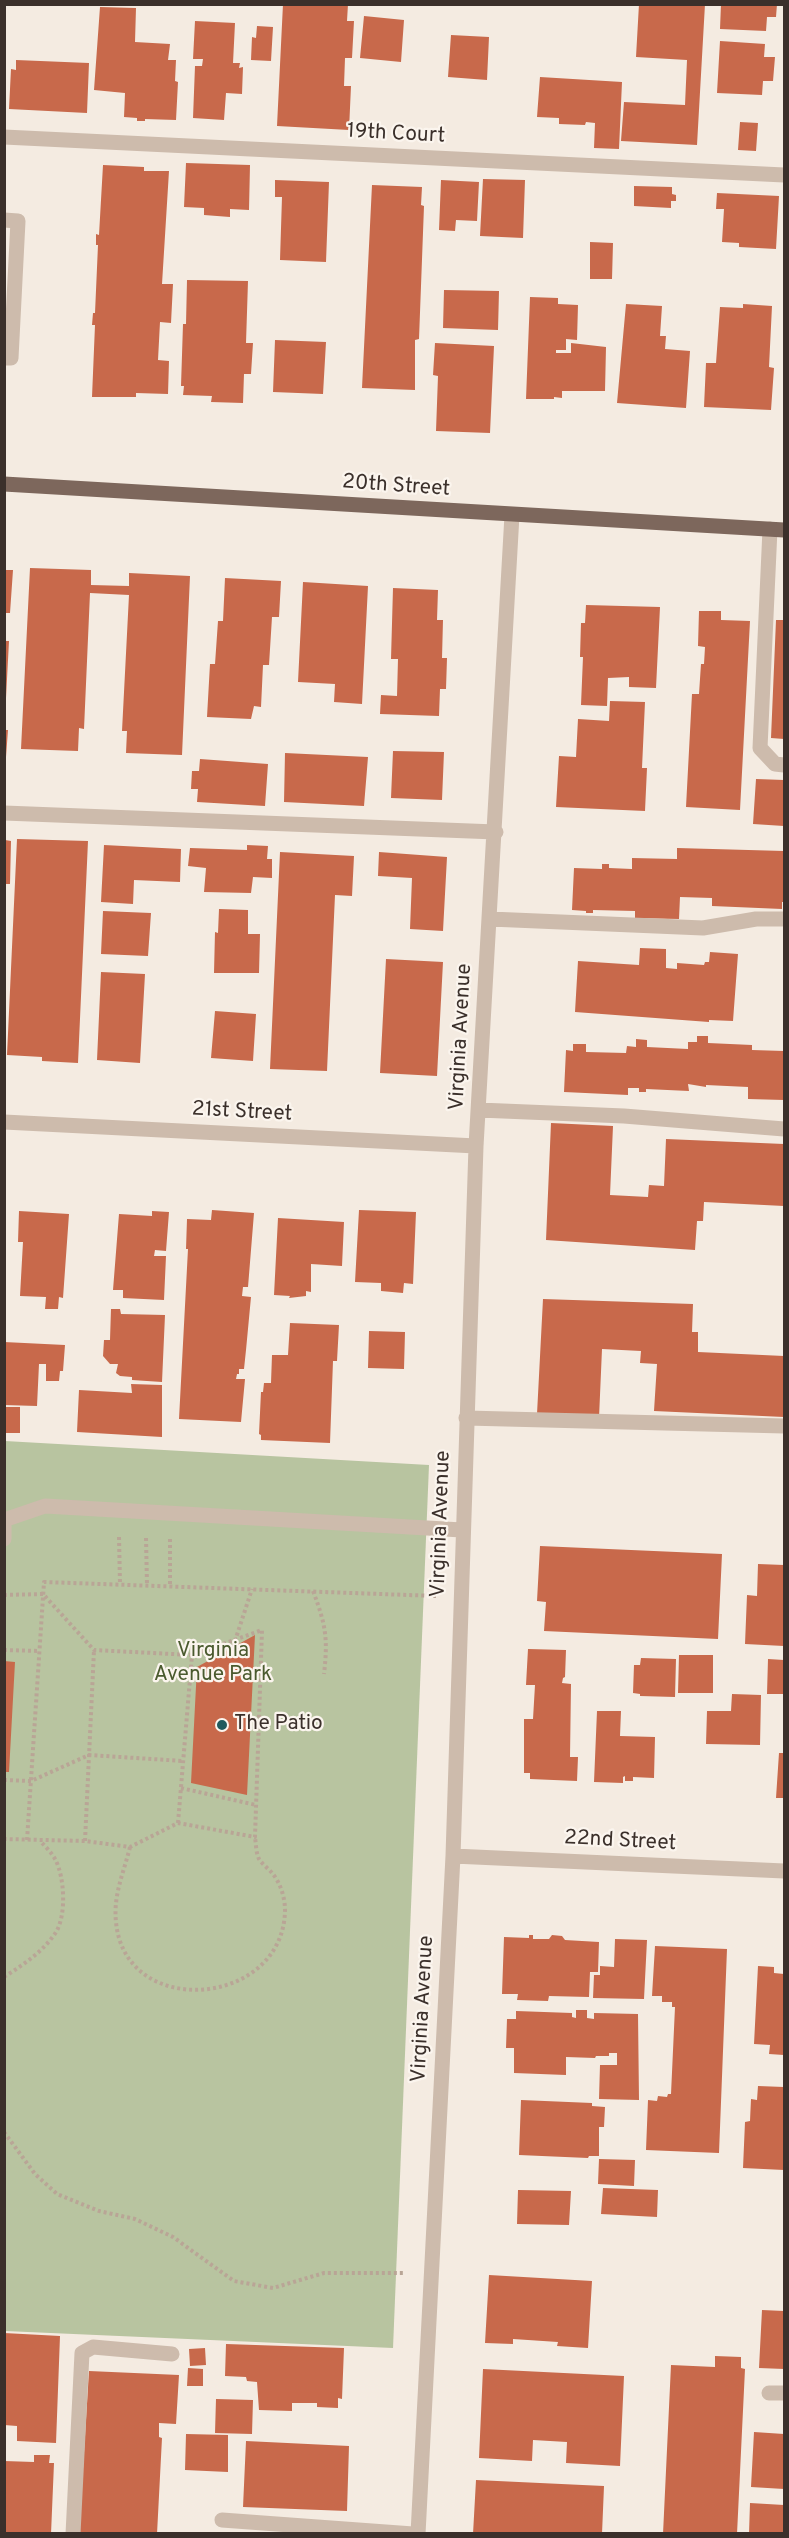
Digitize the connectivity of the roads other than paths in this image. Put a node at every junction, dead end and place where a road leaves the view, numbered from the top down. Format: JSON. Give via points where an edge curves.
{"nodes":[{"id":1,"x":4,"y":137,"type":"edge"},
{"id":2,"x":784,"y":175,"type":"edge"},
{"id":3,"x":4,"y":220,"type":"edge"},
{"id":4,"x":4,"y":358,"type":"edge"},
{"id":5,"x":4,"y":484,"type":"edge"},
{"id":6,"x":512,"y":515,"type":"junction"},
{"id":7,"x":777,"y":530,"type":"edge"},
{"id":8,"x":784,"y":765,"type":"edge"},
{"id":9,"x":4,"y":813,"type":"edge"},
{"id":10,"x":496,"y":832,"type":"junction"},
{"id":11,"x":784,"y":919,"type":"edge"},
{"id":12,"x":490,"y":920,"type":"junction"},
{"id":13,"x":479,"y":1110,"type":"junction"},
{"id":14,"x":4,"y":1122,"type":"edge"},
{"id":15,"x":784,"y":1129,"type":"edge"},
{"id":16,"x":476,"y":1146,"type":"junction"},
{"id":17,"x":466,"y":1418,"type":"junction"},
{"id":18,"x":784,"y":1426,"type":"edge"},
{"id":19,"x":4,"y":1520,"type":"edge"},
{"id":20,"x":4,"y":1525,"type":"edge"},
{"id":21,"x":462,"y":1530,"type":"junction"},
{"id":22,"x":4,"y":1539,"type":"edge"},
{"id":23,"x":453,"y":1856,"type":"junction"},
{"id":24,"x":784,"y":1871,"type":"edge"},
{"id":25,"x":172,"y":2354,"type":"dead end"},
{"id":26,"x":769,"y":2393,"type":"dead end"},
{"id":27,"x":784,"y":2393,"type":"edge"},
{"id":28,"x":222,"y":2520,"type":"dead end"},
{"id":29,"x":73,"y":2534,"type":"edge"},
{"id":30,"x":415,"y":2534,"type":"edge"}],
"edges":[{"from":1,"to":2,"type":"street","name":"19th Court"},
{"from":3,"to":4,"type":"street","via":[[18,221],[11,358]]},
{"from":5,"to":6,"type":"main road","name":"20th Street"},
{"from":6,"to":7,"type":"main road","name":"20th Street"},
{"from":6,"to":10,"type":"street","name":"Virginia Avenue"},
{"from":7,"to":8,"type":"street","via":[[760,748],[775,764]]},
{"from":9,"to":10,"type":"street"},
{"from":10,"to":12,"type":"street","name":"Virginia Avenue"},
{"from":11,"to":12,"type":"street","via":[[756,919],[703,928]]},
{"from":12,"to":13,"type":"street","name":"Virginia Avenue"},
{"from":13,"to":15,"type":"street","via":[[624,1116]]},
{"from":13,"to":16,"type":"street","name":"Virginia Avenue"},
{"from":14,"to":16,"type":"street","name":"21st Street"},
{"from":16,"to":17,"type":"street","name":"Virginia Avenue"},
{"from":17,"to":18,"type":"street"},
{"from":17,"to":21,"type":"street","name":"Virginia Avenue"},
{"from":19,"to":21,"type":"street","via":[[45,1506]]},
{"from":20,"to":22,"type":"street"},
{"from":21,"to":23,"type":"street","name":"Virginia Avenue"},
{"from":23,"to":24,"type":"street","name":"22nd Street"},
{"from":23,"to":30,"type":"street","name":"Virginia Avenue"},
{"from":25,"to":29,"type":"street","via":[[93,2347],[82,2353]]},
{"from":26,"to":27,"type":"street"},
{"from":28,"to":30,"type":"street"}]}
